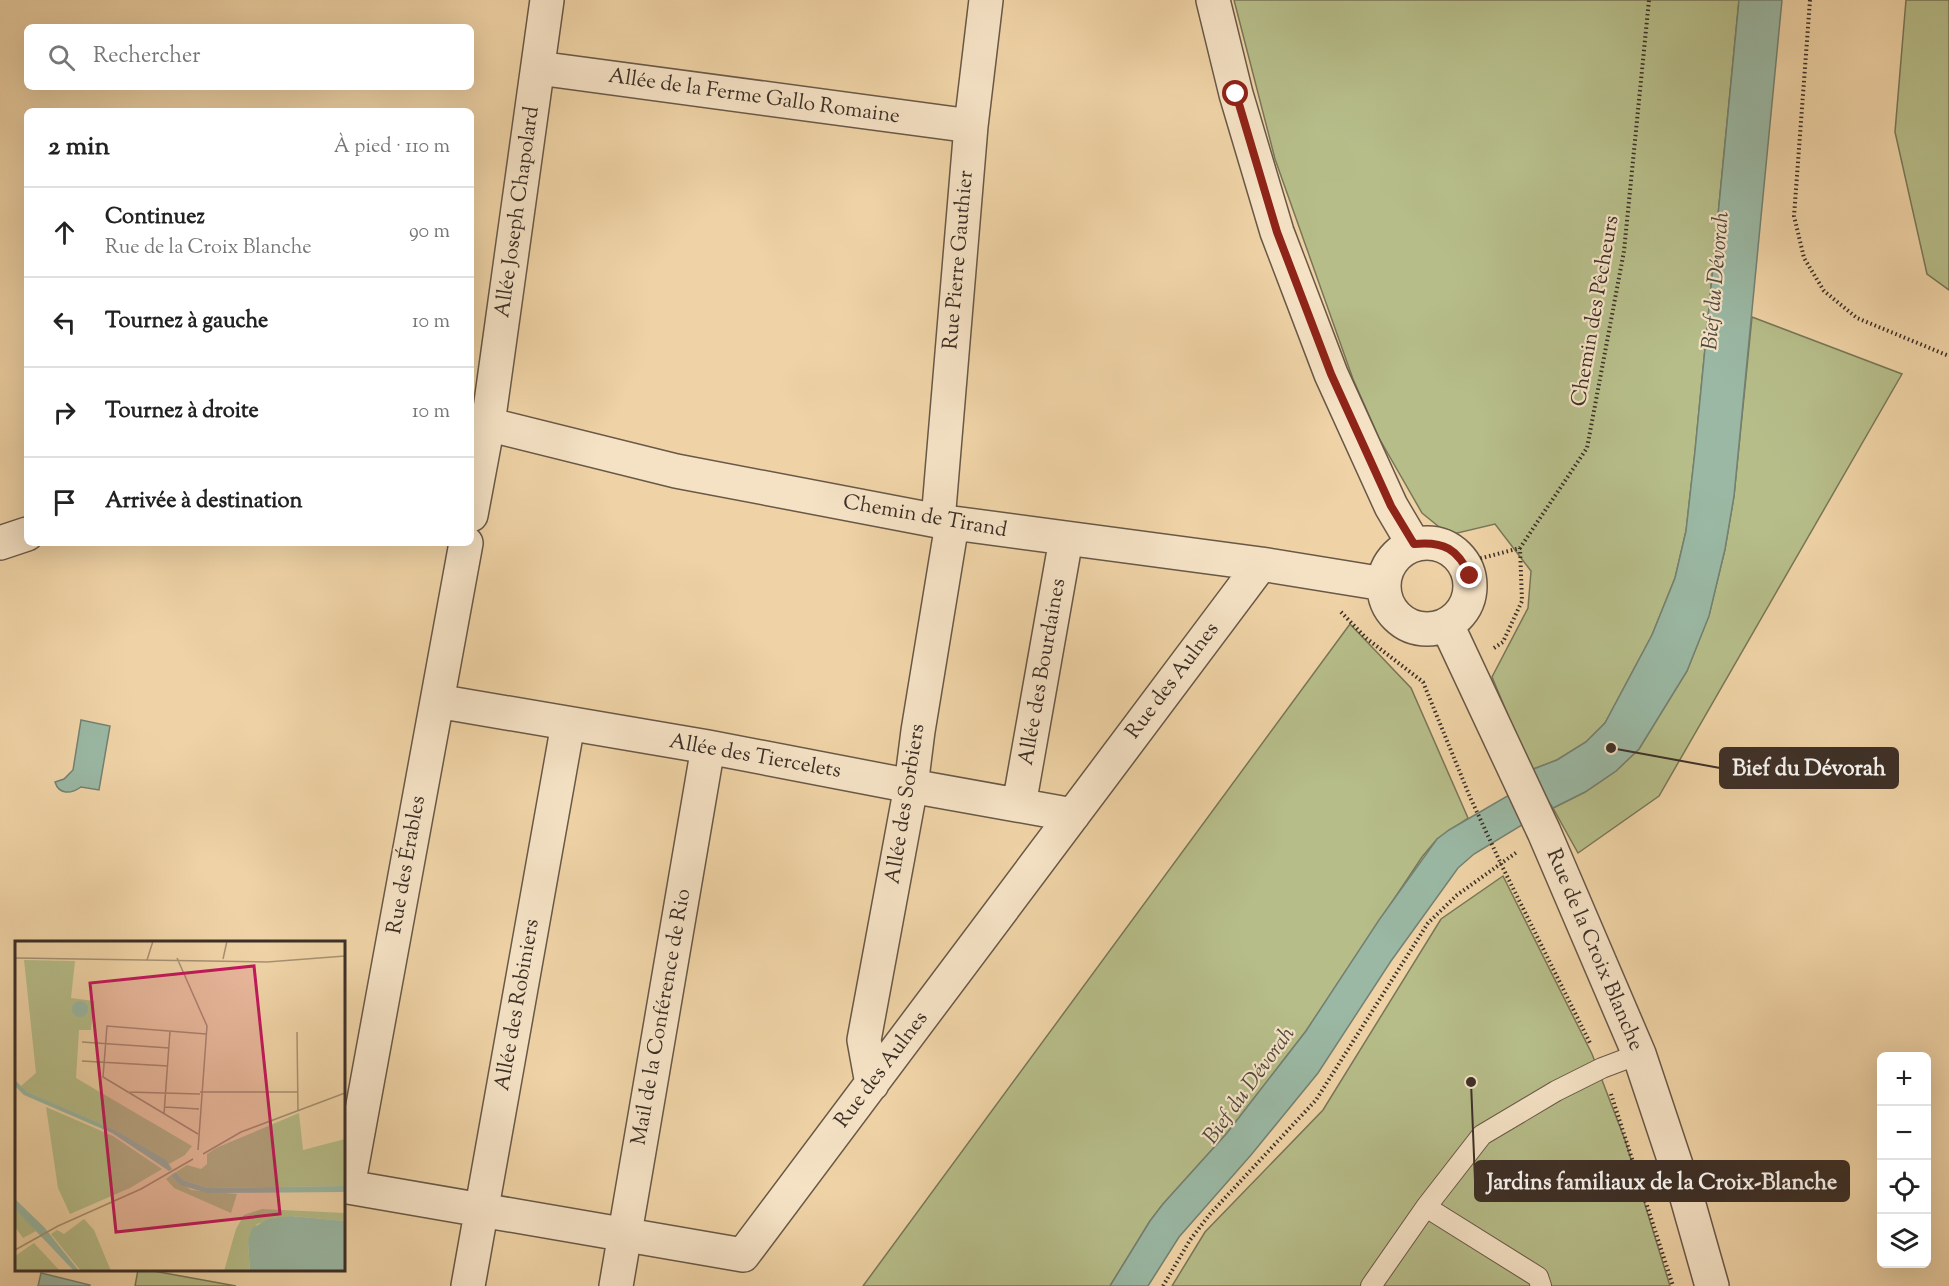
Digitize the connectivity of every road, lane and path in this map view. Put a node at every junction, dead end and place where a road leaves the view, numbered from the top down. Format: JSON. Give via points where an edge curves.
{"nodes":[{"id":1,"x":547,"y":0,"type":"edge"},
{"id":2,"x":986,"y":0,"type":"edge"},
{"id":3,"x":1213,"y":0,"type":"edge"},
{"id":4,"x":1649,"y":0,"type":"edge"},
{"id":5,"x":1810,"y":0,"type":"edge"},
{"id":6,"x":538,"y":68,"type":"junction"},
{"id":7,"x":970,"y":126,"type":"junction"},
{"id":8,"x":1949,"y":356,"type":"edge"},
{"id":9,"x":479,"y":422,"type":"edge"},
{"id":10,"x":474,"y":481,"type":"edge"},
{"id":11,"x":945,"y":522,"type":"junction"},
{"id":12,"x":24,"y":535,"type":"edge"},
{"id":13,"x":1066,"y":539,"type":"junction"},
{"id":14,"x":0,"y":543,"type":"edge"},
{"id":15,"x":1414,"y":544,"type":"junction"},
{"id":16,"x":465,"y":546,"type":"edge"},
{"id":17,"x":1520,"y":548,"type":"junction"},
{"id":18,"x":1464,"y":562,"type":"junction"},
{"id":19,"x":1261,"y":564,"type":"junction"},
{"id":20,"x":1337,"y":576,"type":"junction"},
{"id":21,"x":1384,"y":584,"type":"junction"},
{"id":22,"x":1447,"y":625,"type":"junction"},
{"id":23,"x":1466,"y":667,"type":"junction"},
{"id":24,"x":1423,"y":682,"type":"junction"},
{"id":25,"x":437,"y":701,"type":"junction"},
{"id":26,"x":568,"y":724,"type":"junction"},
{"id":27,"x":708,"y":747,"type":"junction"},
{"id":28,"x":911,"y":786,"type":"junction"},
{"id":29,"x":1019,"y":805,"type":"junction"},
{"id":30,"x":1073,"y":814,"type":"junction"},
{"id":31,"x":1639,"y":1054,"type":"junction"},
{"id":32,"x":872,"y":1084,"type":"junction"},
{"id":33,"x":348,"y":1187,"type":"joint"},
{"id":34,"x":1426,"y":1207,"type":"junction"},
{"id":35,"x":482,"y":1210,"type":"junction"},
{"id":36,"x":625,"y":1234,"type":"junction"},
{"id":37,"x":468,"y":1286,"type":"edge"},
{"id":38,"x":616,"y":1286,"type":"edge"},
{"id":39,"x":1163,"y":1286,"type":"edge"},
{"id":40,"x":1371,"y":1286,"type":"edge"},
{"id":41,"x":1541,"y":1286,"type":"edge"},
{"id":42,"x":1712,"y":1286,"type":"edge"}],
"edges":[{"from":1,"to":6,"type":"street","name":"Allée Joseph Chapolard"},
{"from":2,"to":7,"type":"street","name":"Rue Pierre Gauthier"},
{"from":3,"to":15,"type":"street","via":[[1277,232],[1331,374],[1391,506]]},
{"from":4,"to":17,"type":"path","name":"Chemin des Pêcheurs","via":[[1624,251],[1587,448]]},
{"from":5,"to":8,"type":"path","via":[[1794,216],[1804,258],[1824,291],[1857,318]]},
{"from":6,"to":7,"type":"street","name":"Allée de la Ferme Gallo Romaine"},
{"from":6,"to":9,"type":"street","name":"Allée Joseph Chapolard"},
{"from":7,"to":11,"type":"street","name":"Rue Pierre Gauthier"},
{"from":9,"to":10,"type":"street"},
{"from":9,"to":11,"type":"street","name":"Chemin de Tirand","via":[[676,471]]},
{"from":11,"to":13,"type":"street","name":"Chemin de Tirand"},
{"from":11,"to":28,"type":"street","name":"Allée des Sorbiers"},
{"from":12,"to":14,"type":"street"},
{"from":13,"to":19,"type":"street","name":"Chemin de Tirand"},
{"from":13,"to":29,"type":"street","name":"Allée des Bourdaines"},
{"from":15,"to":18,"type":"street","via":[[1444,546]]},
{"from":15,"to":21,"type":"street","via":[[1390,563]]},
{"from":16,"to":25,"type":"street","name":"Rue des Érables"},
{"from":17,"to":18,"type":"path"},
{"from":17,"to":23,"type":"path","via":[[1522,601],[1503,642]]},
{"from":18,"to":22,"type":"street","via":[[1470,576],[1470,592],[1466,606]]},
{"from":19,"to":20,"type":"street","name":"Chemin de Tirand"},
{"from":19,"to":30,"type":"street","name":"Rue des Aulnes"},
{"from":20,"to":21,"type":"street","name":"Chemin de Tirand"},
{"from":20,"to":24,"type":"path","via":[[1332,602],[1366,638]]},
{"from":21,"to":22,"type":"street","via":[[1385,599],[1404,623],[1425,629]]},
{"from":22,"to":23,"type":"street","name":"Rue de la Croix Blanche"},
{"from":23,"to":24,"type":"path"},
{"from":23,"to":31,"type":"street","name":"Rue de la Croix Blanche","via":[[1544,832]]},
{"from":24,"to":39,"type":"path","via":[[1501,864],[1457,895],[1428,923],[1316,1100],[1210,1214]]},
{"from":25,"to":26,"type":"street","name":"Allée des Tiercelets"},
{"from":25,"to":33,"type":"street","name":"Rue des Érables"},
{"from":26,"to":27,"type":"street","name":"Allée des Tiercelets"},
{"from":26,"to":35,"type":"street","name":"Allée des Robiniers"},
{"from":27,"to":28,"type":"street","name":"Allée des Tiercelets"},
{"from":27,"to":36,"type":"street","name":"Mail de la Conférence de Rio"},
{"from":28,"to":29,"type":"street","name":"Allée des Tiercelets"},
{"from":28,"to":32,"type":"street","name":"Allée des Sorbiers","via":[[864,1040]]},
{"from":29,"to":30,"type":"street","name":"Allée des Tiercelets"},
{"from":30,"to":32,"type":"street","name":"Rue des Aulnes"},
{"from":31,"to":34,"type":"lane","via":[[1556,1090],[1482,1135]]},
{"from":31,"to":42,"type":"street","name":"Rue de la Croix Blanche"},
{"from":32,"to":36,"type":"street","name":"Rue des Aulnes","via":[[743,1255]]},
{"from":33,"to":35,"type":"street","name":"Rue des Aulnes"},
{"from":34,"to":40,"type":"lane"},
{"from":34,"to":41,"type":"lane","via":[[1538,1277]]},
{"from":35,"to":36,"type":"street","name":"Rue des Aulnes"},
{"from":35,"to":37,"type":"street","name":"Allée des Robiniers"},
{"from":36,"to":38,"type":"street","name":"Mail de la Conférence de Rio"}]}
